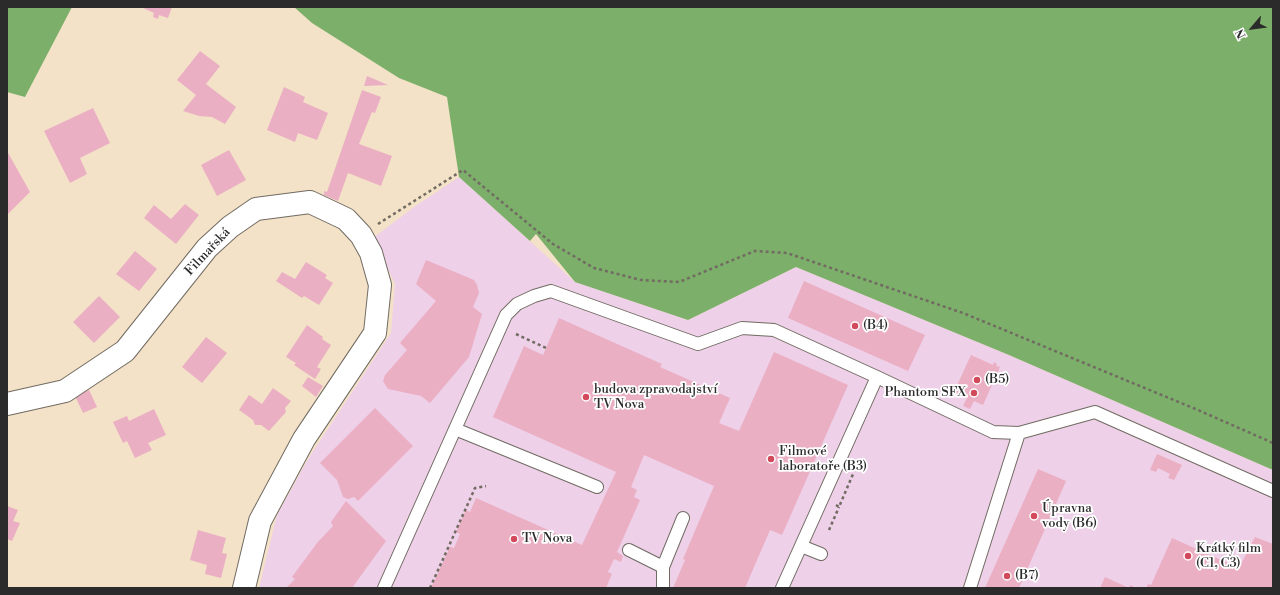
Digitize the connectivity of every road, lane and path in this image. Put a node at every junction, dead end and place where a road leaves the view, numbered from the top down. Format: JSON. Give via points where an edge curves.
{"nodes":[{"id":1,"x":391,"y":215,"type":"dead end"},
{"id":2,"x":501,"y":327,"type":"junction"},
{"id":3,"x":546,"y":348,"type":"dead end"},
{"id":4,"x":877,"y":377,"type":"junction"},
{"id":5,"x":7,"y":404,"type":"edge"},
{"id":6,"x":455,"y":430,"type":"junction"},
{"id":7,"x":1019,"y":433,"type":"junction"},
{"id":8,"x":1273,"y":443,"type":"edge"},
{"id":9,"x":486,"y":486,"type":"dead end"},
{"id":10,"x":597,"y":487,"type":"dead end"},
{"id":11,"x":1273,"y":491,"type":"edge"},
{"id":12,"x":839,"y":506,"type":"dead end"},
{"id":13,"x":683,"y":518,"type":"dead end"},
{"id":14,"x":829,"y":530,"type":"dead end"},
{"id":15,"x":801,"y":546,"type":"junction"},
{"id":16,"x":629,"y":550,"type":"dead end"},
{"id":17,"x":821,"y":554,"type":"dead end"},
{"id":18,"x":663,"y":566,"type":"junction"},
{"id":19,"x":244,"y":588,"type":"edge"},
{"id":20,"x":384,"y":588,"type":"edge"},
{"id":21,"x":430,"y":588,"type":"edge"},
{"id":22,"x":662,"y":588,"type":"edge"},
{"id":23,"x":782,"y":588,"type":"edge"},
{"id":24,"x":970,"y":588,"type":"edge"}],
"edges":[{"from":1,"to":8,"type":"path","via":[[463,170],[553,244],[594,268],[641,280],[679,282],[755,251],[787,253],[963,313]]},
{"from":2,"to":3,"type":"path"},
{"from":2,"to":4,"type":"lane","via":[[506,315],[517,304],[551,291],[698,344],[742,328],[774,330]]},
{"from":2,"to":6,"type":"lane"},
{"from":4,"to":7,"type":"lane","via":[[993,432]]},
{"from":4,"to":15,"type":"lane"},
{"from":5,"to":19,"type":"street","name":"Filmařská","via":[[66,391],[125,351],[207,248],[230,227],[256,209],[310,202],[346,219],[361,235],[370,253],[380,285],[375,333],[304,439],[260,521]]},
{"from":6,"to":10,"type":"lane"},
{"from":6,"to":20,"type":"lane"},
{"from":7,"to":11,"type":"lane","via":[[1095,412]]},
{"from":7,"to":24,"type":"lane"},
{"from":9,"to":21,"type":"path","via":[[475,488]]},
{"from":12,"to":14,"type":"path"},
{"from":13,"to":18,"type":"lane"},
{"from":15,"to":17,"type":"lane"},
{"from":15,"to":23,"type":"lane"},
{"from":16,"to":18,"type":"lane"},
{"from":18,"to":22,"type":"lane"}]}
